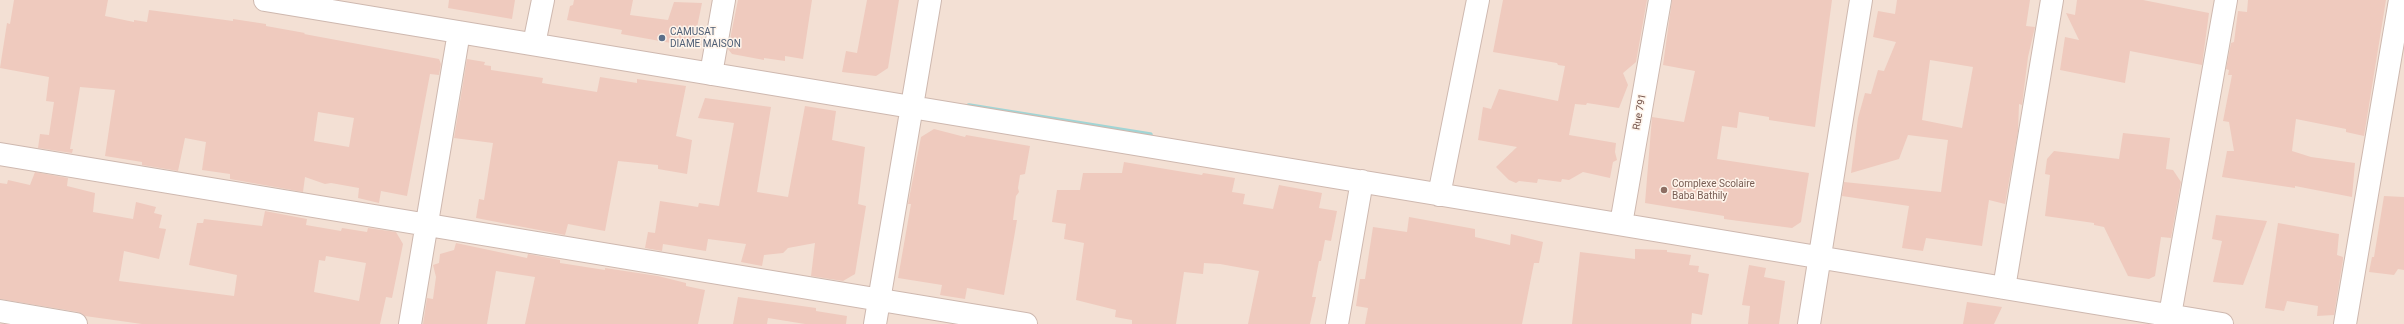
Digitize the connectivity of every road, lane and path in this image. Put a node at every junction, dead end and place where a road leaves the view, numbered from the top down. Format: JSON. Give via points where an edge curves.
{"nodes":[{"id":1,"x":265,"y":0,"type":"edge"},
{"id":2,"x":543,"y":0,"type":"edge"},
{"id":3,"x":724,"y":0,"type":"edge"},
{"id":4,"x":930,"y":0,"type":"edge"},
{"id":5,"x":1478,"y":0,"type":"edge"},
{"id":6,"x":1660,"y":0,"type":"edge"},
{"id":7,"x":1861,"y":0,"type":"edge"},
{"id":8,"x":2052,"y":0,"type":"edge"},
{"id":9,"x":2226,"y":0,"type":"edge"},
{"id":10,"x":2400,"y":0,"type":"edge"},
{"id":11,"x":373,"y":9,"type":"edge"},
{"id":12,"x":460,"y":32,"type":"junction"},
{"id":13,"x":534,"y":44,"type":"junction"},
{"id":14,"x":711,"y":74,"type":"junction"},
{"id":15,"x":912,"y":107,"type":"junction"},
{"id":16,"x":0,"y":154,"type":"edge"},
{"id":17,"x":1362,"y":181,"type":"junction"},
{"id":18,"x":1439,"y":194,"type":"junction"},
{"id":19,"x":1621,"y":224,"type":"junction"},
{"id":20,"x":426,"y":225,"type":"junction"},
{"id":21,"x":1820,"y":257,"type":"junction"},
{"id":22,"x":2004,"y":288,"type":"junction"},
{"id":23,"x":879,"y":300,"type":"junction"},
{"id":24,"x":0,"y":311,"type":"edge"},
{"id":25,"x":2170,"y":315,"type":"junction"},
{"id":26,"x":76,"y":324,"type":"edge"},
{"id":27,"x":410,"y":324,"type":"edge"},
{"id":28,"x":875,"y":324,"type":"edge"},
{"id":29,"x":1026,"y":324,"type":"edge"},
{"id":30,"x":1337,"y":324,"type":"edge"},
{"id":31,"x":1809,"y":324,"type":"edge"},
{"id":32,"x":2222,"y":324,"type":"edge"},
{"id":33,"x":2345,"y":324,"type":"edge"}],
"edges":[{"from":1,"to":11,"type":"street"},
{"from":2,"to":13,"type":"street"},
{"from":3,"to":14,"type":"street"},
{"from":4,"to":15,"type":"street"},
{"from":5,"to":18,"type":"street"},
{"from":6,"to":19,"type":"street","name":"Rue 791"},
{"from":7,"to":21,"type":"street"},
{"from":8,"to":22,"type":"street"},
{"from":9,"to":25,"type":"street"},
{"from":10,"to":33,"type":"street"},
{"from":11,"to":12,"type":"street"},
{"from":12,"to":13,"type":"street"},
{"from":12,"to":20,"type":"street"},
{"from":13,"to":14,"type":"street"},
{"from":14,"to":15,"type":"street"},
{"from":15,"to":17,"type":"street"},
{"from":15,"to":23,"type":"street"},
{"from":16,"to":20,"type":"street"},
{"from":17,"to":18,"type":"street"},
{"from":17,"to":30,"type":"street"},
{"from":18,"to":19,"type":"street"},
{"from":19,"to":21,"type":"street"},
{"from":20,"to":23,"type":"street"},
{"from":20,"to":27,"type":"street"},
{"from":21,"to":22,"type":"street"},
{"from":21,"to":31,"type":"street"},
{"from":22,"to":25,"type":"street"},
{"from":23,"to":28,"type":"street"},
{"from":23,"to":29,"type":"street"},
{"from":24,"to":26,"type":"street"},
{"from":25,"to":32,"type":"street"}]}
